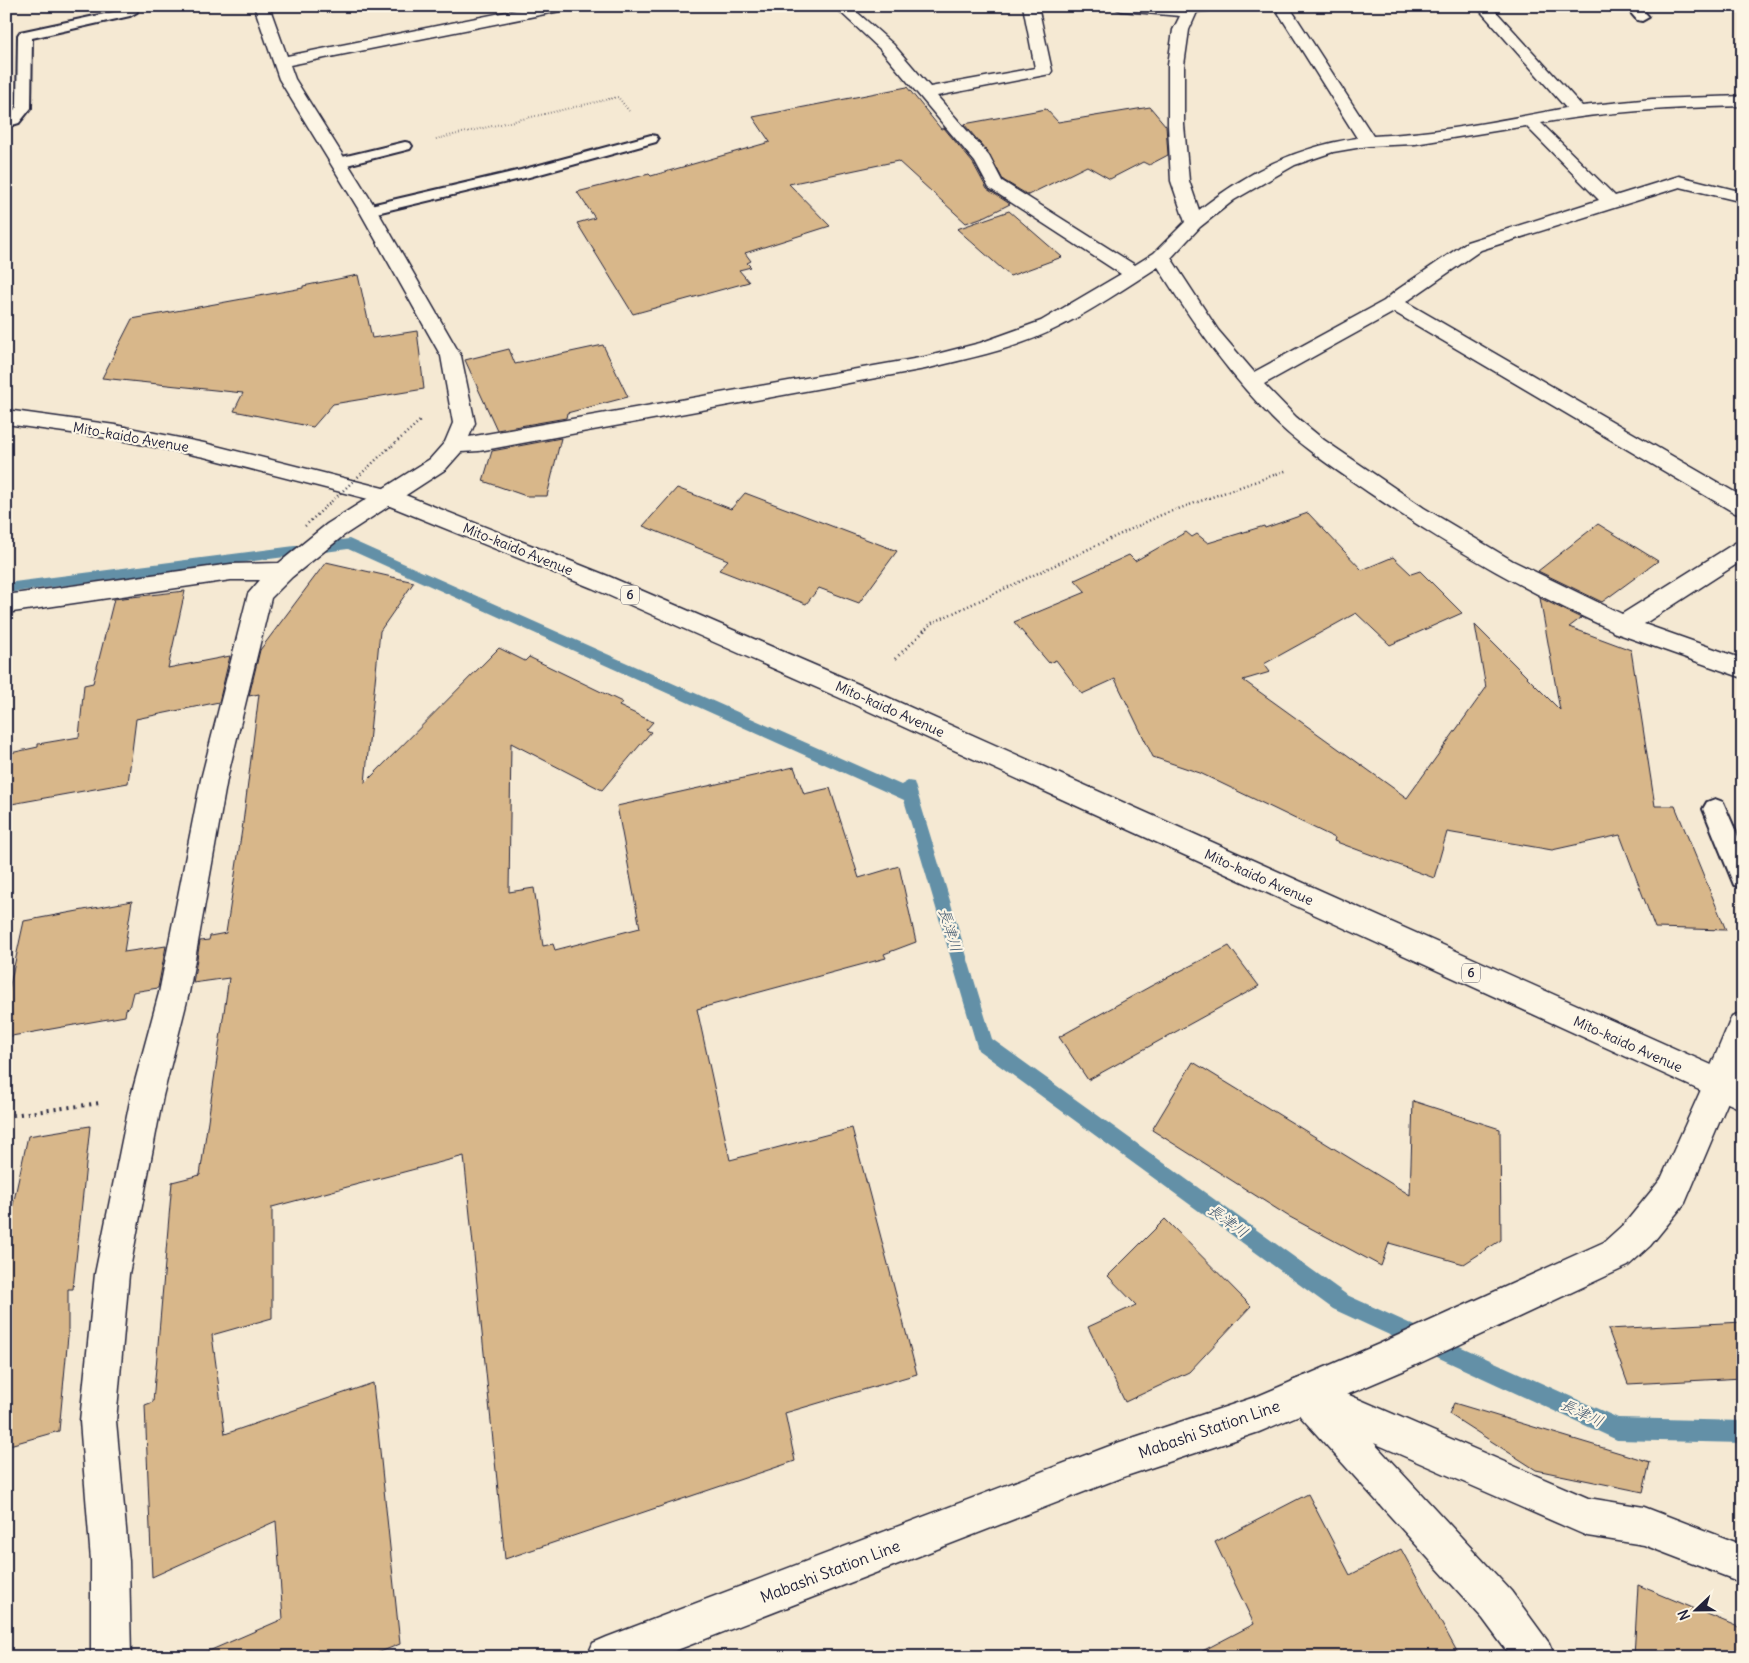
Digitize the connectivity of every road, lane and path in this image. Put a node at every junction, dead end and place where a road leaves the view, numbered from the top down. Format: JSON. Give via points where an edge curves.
{"nodes":[{"id":1,"x":130,"y":6,"type":"edge"},
{"id":2,"x":261,"y":6,"type":"edge"},
{"id":3,"x":484,"y":6,"type":"edge"},
{"id":4,"x":560,"y":6,"type":"edge"},
{"id":5,"x":841,"y":6,"type":"edge"},
{"id":6,"x":1030,"y":6,"type":"edge"},
{"id":7,"x":1122,"y":6,"type":"edge"},
{"id":8,"x":1220,"y":6,"type":"edge"},
{"id":9,"x":1281,"y":6,"type":"edge"},
{"id":10,"x":1483,"y":6,"type":"edge"},
{"id":11,"x":1631,"y":6,"type":"edge"},
{"id":12,"x":1189,"y":12,"type":"junction"},
{"id":13,"x":1642,"y":17,"type":"dead end"},
{"id":14,"x":492,"y":20,"type":"junction"},
{"id":15,"x":280,"y":62,"type":"junction"},
{"id":16,"x":926,"y":93,"type":"junction"},
{"id":17,"x":1743,"y":101,"type":"edge"},
{"id":18,"x":1578,"y":111,"type":"junction"},
{"id":19,"x":1529,"y":120,"type":"junction"},
{"id":20,"x":6,"y":123,"type":"edge"},
{"id":21,"x":651,"y":139,"type":"joint"},
{"id":22,"x":1368,"y":141,"type":"junction"},
{"id":23,"x":405,"y":146,"type":"joint"},
{"id":24,"x":339,"y":162,"type":"junction"},
{"id":25,"x":1743,"y":198,"type":"edge"},
{"id":26,"x":1612,"y":203,"type":"junction"},
{"id":27,"x":368,"y":210,"type":"junction"},
{"id":28,"x":1194,"y":223,"type":"junction"},
{"id":29,"x":1161,"y":257,"type":"junction"},
{"id":30,"x":1136,"y":274,"type":"junction"},
{"id":31,"x":1393,"y":304,"type":"junction"},
{"id":32,"x":1252,"y":382,"type":"junction"},
{"id":33,"x":6,"y":417,"type":"edge"},
{"id":34,"x":455,"y":445,"type":"junction"},
{"id":35,"x":392,"y":446,"type":"dead end"},
{"id":36,"x":1331,"y":455,"type":"junction"},
{"id":37,"x":386,"y":496,"type":"junction"},
{"id":38,"x":1743,"y":507,"type":"edge"},
{"id":39,"x":305,"y":526,"type":"dead end"},
{"id":40,"x":1743,"y":549,"type":"edge"},
{"id":41,"x":290,"y":567,"type":"junction"},
{"id":42,"x":6,"y":604,"type":"edge"},
{"id":43,"x":1622,"y":626,"type":"junction"},
{"id":44,"x":895,"y":659,"type":"dead end"},
{"id":45,"x":1743,"y":669,"type":"edge"},
{"id":46,"x":1715,"y":810,"type":"dead end"},
{"id":47,"x":1743,"y":878,"type":"edge"},
{"id":48,"x":1743,"y":1026,"type":"edge"},
{"id":49,"x":1731,"y":1090,"type":"edge"},
{"id":50,"x":147,"y":1096,"type":"junction"},
{"id":51,"x":6,"y":1116,"type":"edge"},
{"id":52,"x":1305,"y":1394,"type":"junction"},
{"id":53,"x":1743,"y":1564,"type":"edge"},
{"id":54,"x":110,"y":1657,"type":"edge"},
{"id":55,"x":607,"y":1657,"type":"edge"},
{"id":56,"x":1535,"y":1657,"type":"edge"}],
"edges":[{"from":1,"to":20,"type":"lane","via":[[130,12],[24,35],[24,108],[14,120]]},
{"from":2,"to":15,"type":"main road"},
{"from":3,"to":14,"type":"main road"},
{"from":4,"to":14,"type":"main road"},
{"from":5,"to":16,"type":"main road","via":[[887,47]]},
{"from":6,"to":16,"type":"main road","via":[[1044,71]]},
{"from":7,"to":12,"type":"main road"},
{"from":8,"to":12,"type":"main road","via":[[1191,8]]},
{"from":9,"to":22,"type":"main road"},
{"from":10,"to":18,"type":"main road"},
{"from":11,"to":13,"type":"lane"},
{"from":12,"to":28,"type":"main road","via":[[1181,30],[1176,65],[1176,125],[1180,181]]},
{"from":14,"to":15,"type":"main road"},
{"from":15,"to":24,"type":"main road","via":[[286,79]]},
{"from":16,"to":30,"type":"main road","via":[[983,160],[995,184]]},
{"from":17,"to":18,"type":"main road","via":[[1652,104]]},
{"from":18,"to":19,"type":"main road"},
{"from":19,"to":22,"type":"main road","via":[[1415,139]]},
{"from":19,"to":26,"type":"main road"},
{"from":21,"to":23,"type":"path","via":[[618,97]]},
{"from":21,"to":27,"type":"lane","via":[[524,174]]},
{"from":22,"to":28,"type":"main road","via":[[1330,147],[1289,162],[1228,196]]},
{"from":23,"to":24,"type":"lane"},
{"from":24,"to":27,"type":"main road"},
{"from":25,"to":26,"type":"main road","via":[[1680,181]]},
{"from":26,"to":31,"type":"main road","via":[[1474,246]]},
{"from":27,"to":34,"type":"main road","via":[[451,356],[464,423]]},
{"from":28,"to":29,"type":"main road"},
{"from":29,"to":30,"type":"main road"},
{"from":29,"to":32,"type":"main road","via":[[1219,344]]},
{"from":30,"to":34,"type":"main road","via":[[1048,325],[933,361],[479,444]]},
{"from":31,"to":32,"type":"main road"},
{"from":31,"to":38,"type":"main road"},
{"from":32,"to":36,"type":"main road","via":[[1299,432]]},
{"from":33,"to":37,"type":"main road","name":"Mito-kaido Avenue","number":"6","via":[[115,432],[204,450]]},
{"from":34,"to":37,"type":"main road","via":[[438,464]]},
{"from":35,"to":39,"type":"path","bridge":true},
{"from":36,"to":43,"type":"main road","via":[[1470,548],[1528,581]]},
{"from":36,"to":44,"type":"path","via":[[1160,515],[932,623]]},
{"from":37,"to":41,"type":"main road","via":[[331,533]]},
{"from":37,"to":49,"type":"main road","name":"Mito-kaido Avenue","number":"6","via":[[600,582],[850,691]]},
{"from":40,"to":43,"type":"main road"},
{"from":41,"to":42,"type":"main road","via":[[231,572]]},
{"from":41,"to":50,"type":"main road","via":[[260,594],[214,779],[174,993]]},
{"from":43,"to":45,"type":"main road"},
{"from":46,"to":47,"type":"lane"},
{"from":48,"to":49,"type":"main road","name":"Mabashi Station Line"},
{"from":49,"to":52,"type":"main road","name":"Mabashi Station Line","via":[[1673,1190],[1638,1234],[1616,1254]]},
{"from":50,"to":51,"type":"path"},
{"from":50,"to":54,"type":"main road","via":[[112,1274],[98,1421],[110,1561]]},
{"from":52,"to":53,"type":"main road","via":[[1587,1517],[1644,1526]]},
{"from":52,"to":55,"type":"main road","name":"Mabashi Station Line","via":[[1259,1414],[1120,1460]]},
{"from":52,"to":56,"type":"main road","via":[[1497,1605]]}]}
